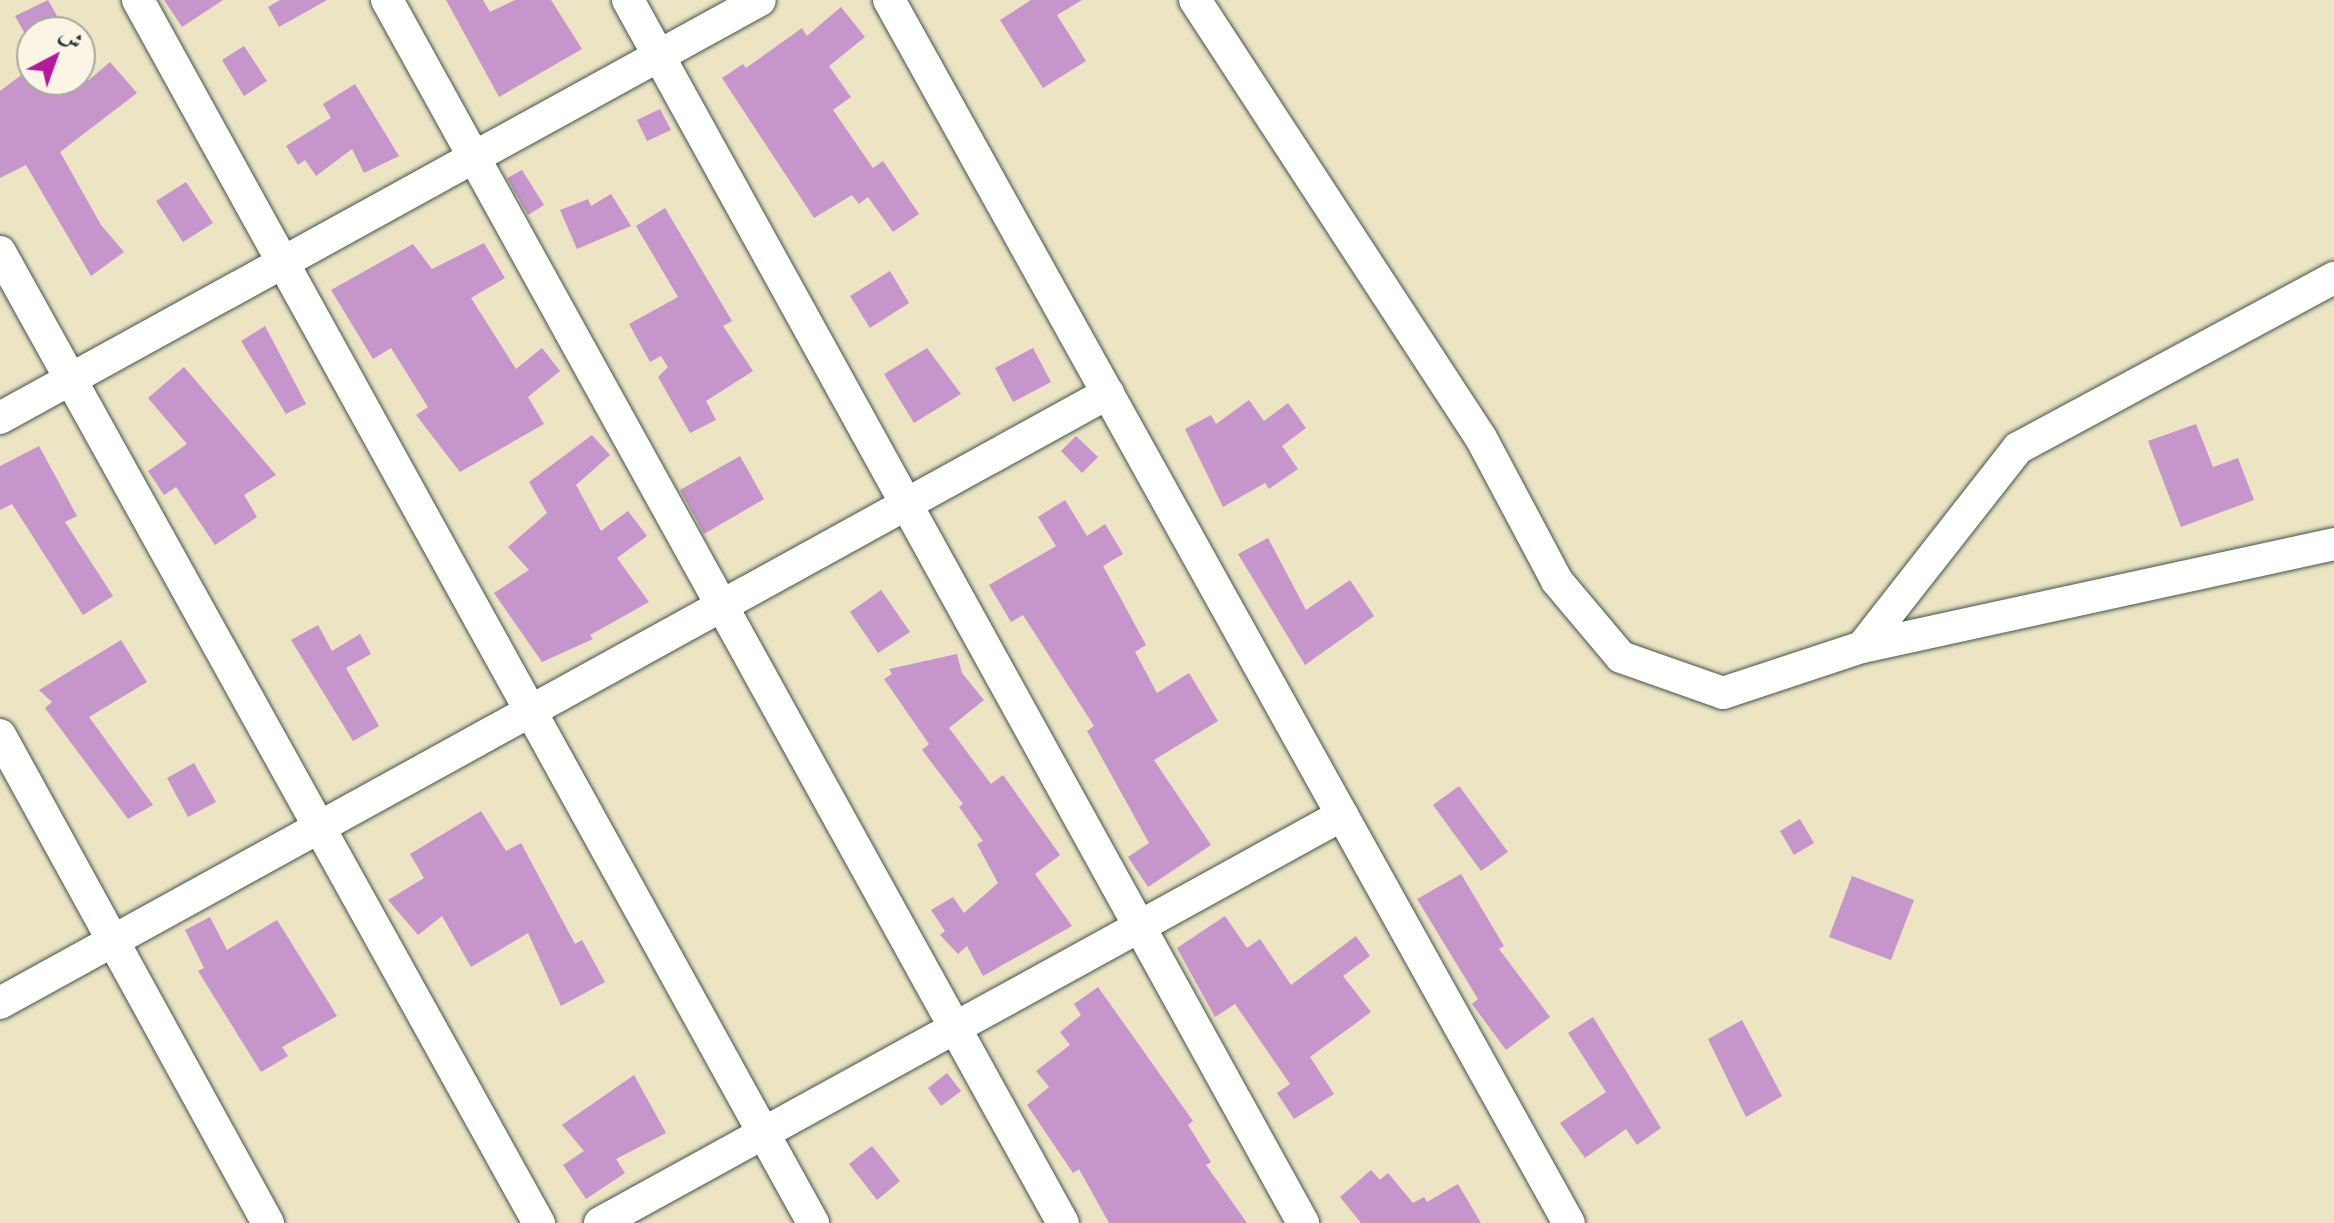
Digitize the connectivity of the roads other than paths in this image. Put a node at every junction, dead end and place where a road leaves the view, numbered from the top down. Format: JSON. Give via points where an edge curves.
{"nodes":[{"id":1,"x":138,"y":0,"type":"edge"},
{"id":2,"x":387,"y":0,"type":"edge"},
{"id":3,"x":628,"y":0,"type":"edge"},
{"id":4,"x":760,"y":0,"type":"edge"},
{"id":5,"x":889,"y":0,"type":"edge"},
{"id":6,"x":1195,"y":0,"type":"edge"},
{"id":7,"x":658,"y":56,"type":"junction"},
{"id":8,"x":474,"y":157,"type":"junction"},
{"id":9,"x":0,"y":252,"type":"edge"},
{"id":10,"x":283,"y":262,"type":"junction"},
{"id":11,"x":2334,"y":278,"type":"edge"},
{"id":12,"x":71,"y":379,"type":"junction"},
{"id":13,"x":1108,"y":393,"type":"junction"},
{"id":14,"x":0,"y":418,"type":"edge"},
{"id":15,"x":906,"y":504,"type":"junction"},
{"id":16,"x":2334,"y":544,"type":"edge"},
{"id":17,"x":722,"y":606,"type":"junction"},
{"id":18,"x":1862,"y":647,"type":"junction"},
{"id":19,"x":530,"y":711,"type":"junction"},
{"id":20,"x":0,"y":735,"type":"edge"},
{"id":21,"x":1342,"y":815,"type":"junction"},
{"id":22,"x":319,"y":827,"type":"junction"},
{"id":23,"x":1139,"y":927,"type":"junction"},
{"id":24,"x":113,"y":941,"type":"junction"},
{"id":25,"x":0,"y":1003,"type":"edge"},
{"id":26,"x":955,"y":1028,"type":"junction"},
{"id":27,"x":763,"y":1133,"type":"junction"},
{"id":28,"x":268,"y":1223,"type":"edge"},
{"id":29,"x":539,"y":1223,"type":"edge"},
{"id":30,"x":600,"y":1223,"type":"edge"},
{"id":31,"x":813,"y":1223,"type":"edge"},
{"id":32,"x":1063,"y":1223,"type":"edge"},
{"id":33,"x":1303,"y":1223,"type":"edge"},
{"id":34,"x":1569,"y":1223,"type":"edge"}],
"edges":[{"from":1,"to":10,"type":"street"},
{"from":2,"to":8,"type":"street"},
{"from":3,"to":7,"type":"street"},
{"from":4,"to":7,"type":"street"},
{"from":5,"to":13,"type":"street"},
{"from":6,"to":18,"type":"street","via":[[1481,438],[1557,581],[1621,657],[1723,693]]},
{"from":7,"to":8,"type":"street"},
{"from":7,"to":15,"type":"street"},
{"from":8,"to":10,"type":"street"},
{"from":8,"to":17,"type":"street"},
{"from":9,"to":12,"type":"street"},
{"from":10,"to":12,"type":"street"},
{"from":10,"to":19,"type":"street"},
{"from":11,"to":18,"type":"street","via":[[2018,448]]},
{"from":12,"to":14,"type":"street"},
{"from":12,"to":22,"type":"street"},
{"from":13,"to":15,"type":"street"},
{"from":13,"to":21,"type":"street"},
{"from":15,"to":17,"type":"street"},
{"from":15,"to":23,"type":"street"},
{"from":16,"to":18,"type":"street"},
{"from":17,"to":19,"type":"street"},
{"from":17,"to":26,"type":"street"},
{"from":19,"to":22,"type":"street"},
{"from":19,"to":27,"type":"street"},
{"from":20,"to":24,"type":"street"},
{"from":21,"to":23,"type":"street"},
{"from":21,"to":34,"type":"street"},
{"from":22,"to":24,"type":"street"},
{"from":22,"to":29,"type":"street"},
{"from":23,"to":26,"type":"street"},
{"from":23,"to":33,"type":"street"},
{"from":24,"to":25,"type":"street"},
{"from":24,"to":28,"type":"street"},
{"from":26,"to":27,"type":"street"},
{"from":26,"to":32,"type":"street"},
{"from":27,"to":30,"type":"street"},
{"from":27,"to":31,"type":"street"}]}
